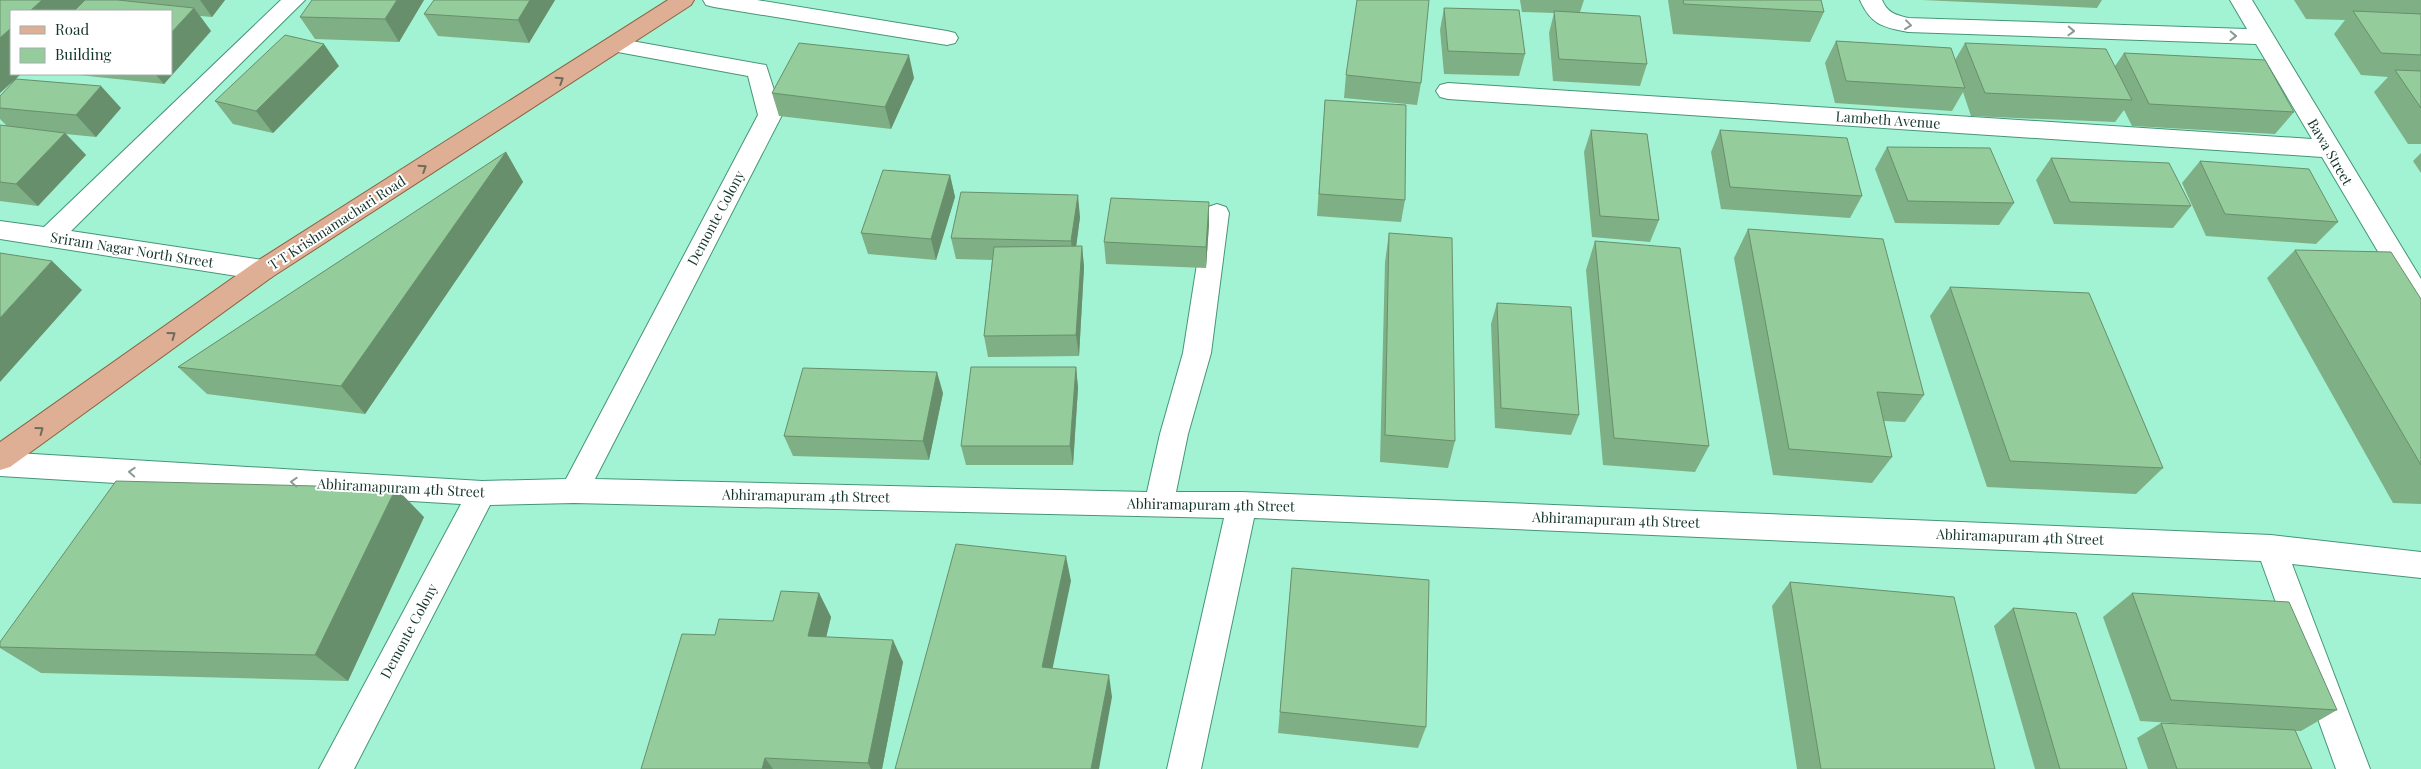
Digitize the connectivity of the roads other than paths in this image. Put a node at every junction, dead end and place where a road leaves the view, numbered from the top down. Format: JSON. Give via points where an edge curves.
{"nodes":[{"id":1,"x":294,"y":0,"type":"edge"},
{"id":2,"x":683,"y":0,"type":"edge"},
{"id":3,"x":714,"y":0,"type":"edge"},
{"id":4,"x":1871,"y":0,"type":"edge"},
{"id":5,"x":2241,"y":0,"type":"edge"},
{"id":6,"x":2265,"y":37,"type":"junction"},
{"id":7,"x":947,"y":38,"type":"dead end"},
{"id":8,"x":615,"y":45,"type":"junction"},
{"id":9,"x":1448,"y":91,"type":"dead end"},
{"id":10,"x":2328,"y":149,"type":"junction"},
{"id":11,"x":1217,"y":214,"type":"dead end"},
{"id":12,"x":0,"y":230,"type":"edge"},
{"id":13,"x":49,"y":238,"type":"junction"},
{"id":14,"x":263,"y":270,"type":"junction"},
{"id":15,"x":2421,"y":302,"type":"edge"},
{"id":16,"x":0,"y":458,"type":"edge"},
{"id":17,"x":0,"y":464,"type":"edge"},
{"id":18,"x":574,"y":491,"type":"junction"},
{"id":19,"x":482,"y":493,"type":"junction"},
{"id":20,"x":1159,"y":505,"type":"junction"},
{"id":21,"x":1242,"y":505,"type":"junction"},
{"id":22,"x":2271,"y":548,"type":"junction"},
{"id":23,"x":2421,"y":565,"type":"edge"},
{"id":24,"x":336,"y":769,"type":"edge"},
{"id":25,"x":1184,"y":769,"type":"edge"},
{"id":26,"x":2353,"y":769,"type":"edge"}],
"edges":[{"from":1,"to":13,"type":"street"},
{"from":2,"to":8,"type":"main road","name":"T T Krishnamachari Road"},
{"from":3,"to":7,"type":"street"},
{"from":4,"to":6,"type":"street","one_way":true,"via":[[1879,16],[1908,25]]},
{"from":5,"to":6,"type":"street","name":"Bawa Street"},
{"from":6,"to":10,"type":"street","name":"Bawa Street"},
{"from":14,"to":8,"type":"main road","name":"T T Krishnamachari Road","one_way":true},
{"from":8,"to":18,"type":"street","name":"Demonte Colony","via":[[758,70],[770,115]]},
{"from":9,"to":10,"type":"street","name":"Lambeth Avenue"},
{"from":10,"to":15,"type":"street","name":"Bawa Street"},
{"from":11,"to":20,"type":"street","via":[[1197,353],[1174,434]]},
{"from":12,"to":13,"type":"street","name":"Sriram Nagar North Street"},
{"from":13,"to":14,"type":"street","name":"Sriram Nagar North Street"},
{"from":16,"to":14,"type":"main road","name":"T T Krishnamachari Road","one_way":true},
{"from":19,"to":17,"type":"street","name":"Abhiramapuram 4th Street","one_way":true},
{"from":18,"to":19,"type":"street","name":"Abhiramapuram 4th Street"},
{"from":18,"to":20,"type":"street","name":"Abhiramapuram 4th Street"},
{"from":19,"to":24,"type":"street","name":"Demonte Colony"},
{"from":20,"to":21,"type":"street","name":"Abhiramapuram 4th Street"},
{"from":21,"to":22,"type":"street","name":"Abhiramapuram 4th Street"},
{"from":21,"to":25,"type":"street"},
{"from":22,"to":23,"type":"street","name":"Abhiramapuram 4th Street"},
{"from":22,"to":26,"type":"street"}]}
